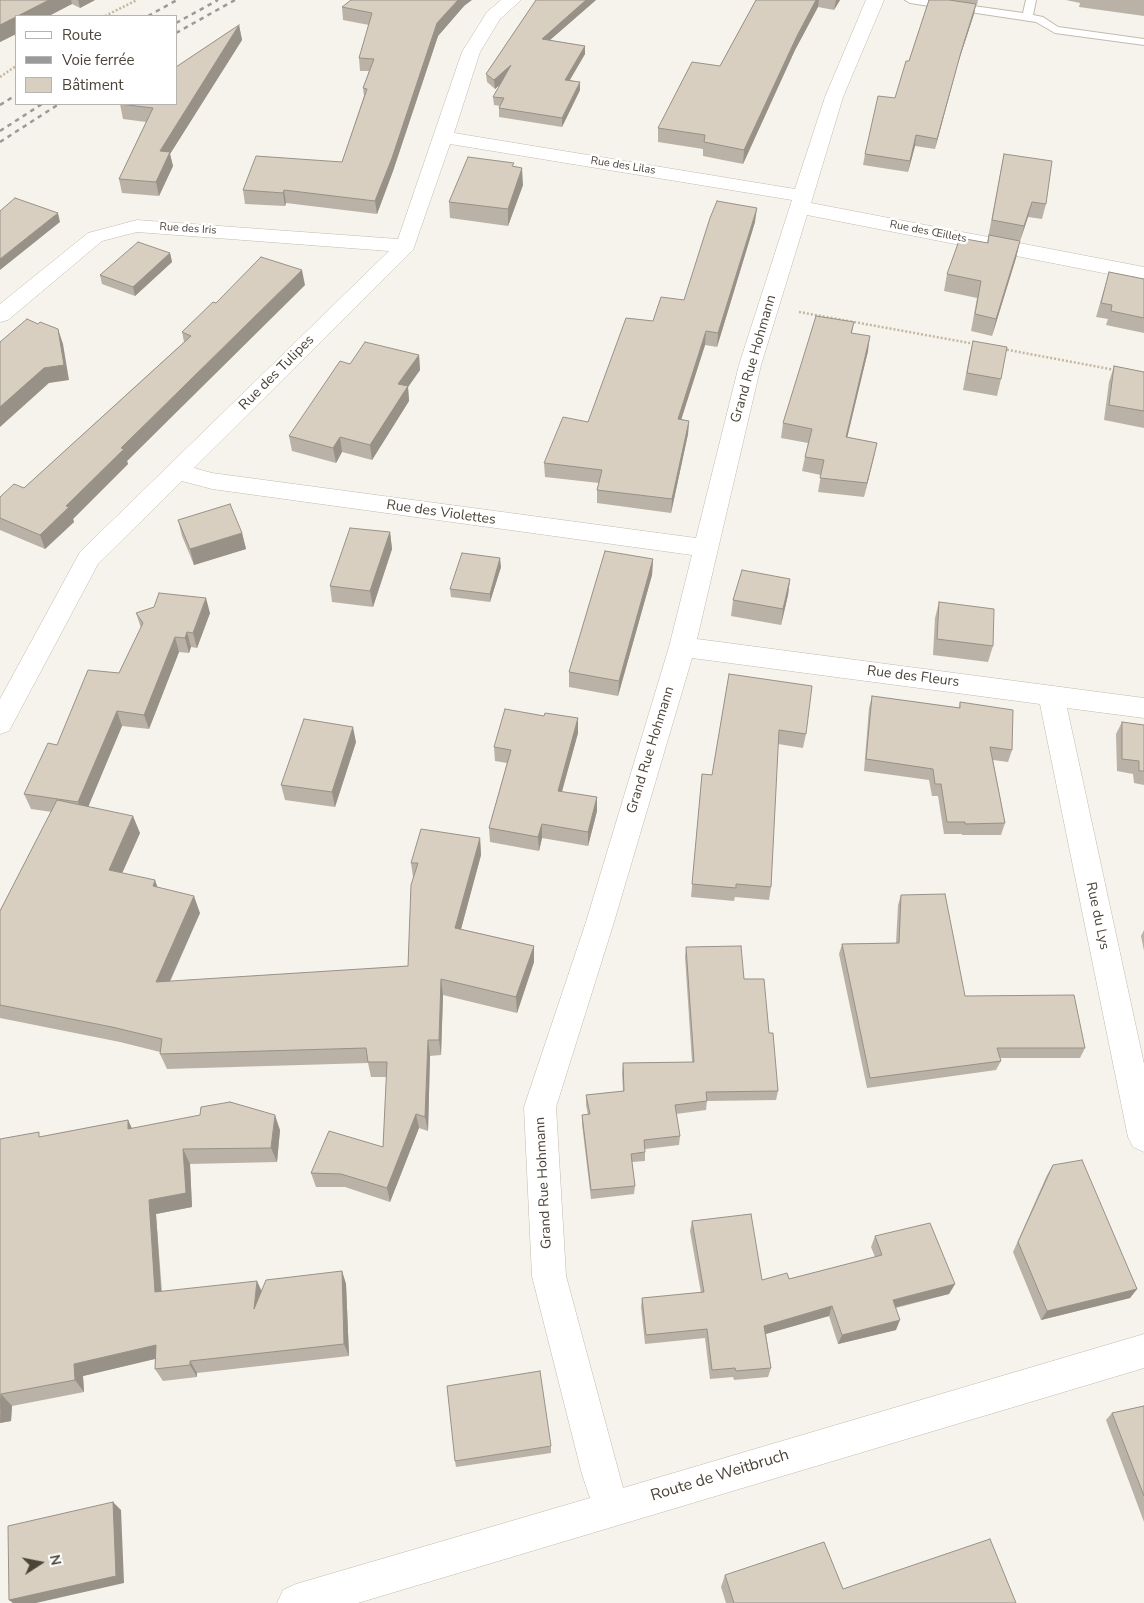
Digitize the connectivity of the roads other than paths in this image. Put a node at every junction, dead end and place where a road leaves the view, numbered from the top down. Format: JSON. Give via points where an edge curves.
{"nodes":[{"id":1,"x":512,"y":0,"type":"edge"},
{"id":2,"x":875,"y":0,"type":"edge"},
{"id":3,"x":910,"y":0,"type":"edge"},
{"id":4,"x":1030,"y":0,"type":"edge"},
{"id":5,"x":1027,"y":17,"type":"junction"},
{"id":6,"x":1144,"y":42,"type":"edge"},
{"id":7,"x":444,"y":137,"type":"junction"},
{"id":8,"x":801,"y":201,"type":"junction"},
{"id":9,"x":406,"y":246,"type":"junction"},
{"id":10,"x":1144,"y":274,"type":"edge"},
{"id":11,"x":0,"y":315,"type":"edge"},
{"id":12,"x":178,"y":472,"type":"junction"},
{"id":13,"x":705,"y":548,"type":"junction"},
{"id":14,"x":682,"y":647,"type":"junction"},
{"id":15,"x":1051,"y":695,"type":"junction"},
{"id":16,"x":1144,"y":708,"type":"edge"},
{"id":17,"x":0,"y":724,"type":"edge"},
{"id":18,"x":1144,"y":1137,"type":"edge"},
{"id":19,"x":1144,"y":1351,"type":"edge"},
{"id":20,"x":612,"y":1509,"type":"junction"},
{"id":21,"x":296,"y":1603,"type":"edge"}],
"edges":[{"from":1,"to":7,"type":"street","name":"Rue des Tulipes","via":[[493,16],[471,52]]},
{"from":2,"to":8,"type":"street","name":"Grand Rue Hohmann","via":[[834,97]]},
{"from":3,"to":5,"type":"lane"},
{"from":4,"to":5,"type":"lane"},
{"from":5,"to":6,"type":"lane","via":[[1039,19],[1055,30]]},
{"from":7,"to":8,"type":"street","name":"Rue des Lilas"},
{"from":7,"to":9,"type":"street","name":"Rue des Tulipes"},
{"from":8,"to":10,"type":"street","name":"Rue des Œillets"},
{"from":8,"to":13,"type":"street","name":"Grand Rue Hohmann","via":[[750,365]]},
{"from":9,"to":11,"type":"street","name":"Rue des Iris","via":[[137,226],[95,237]]},
{"from":9,"to":12,"type":"street","name":"Rue des Tulipes"},
{"from":12,"to":13,"type":"street","name":"Rue des Violettes","via":[[231,484]]},
{"from":12,"to":17,"type":"street","name":"Rue des Tulipes","via":[[89,558]]},
{"from":13,"to":14,"type":"street","name":"Grand Rue Hohmann"},
{"from":14,"to":15,"type":"street","name":"Rue des Fleurs"},
{"from":14,"to":20,"type":"street","name":"Grand Rue Hohmann","via":[[600,922],[540,1107],[548,1276]]},
{"from":15,"to":16,"type":"street","name":"Rue des Fleurs"},
{"from":15,"to":18,"type":"street","name":"Rue du Lys"},
{"from":19,"to":20,"type":"street","name":"Route de Weitbruch"},
{"from":20,"to":21,"type":"street","name":"Route de Weitbruch"}]}
